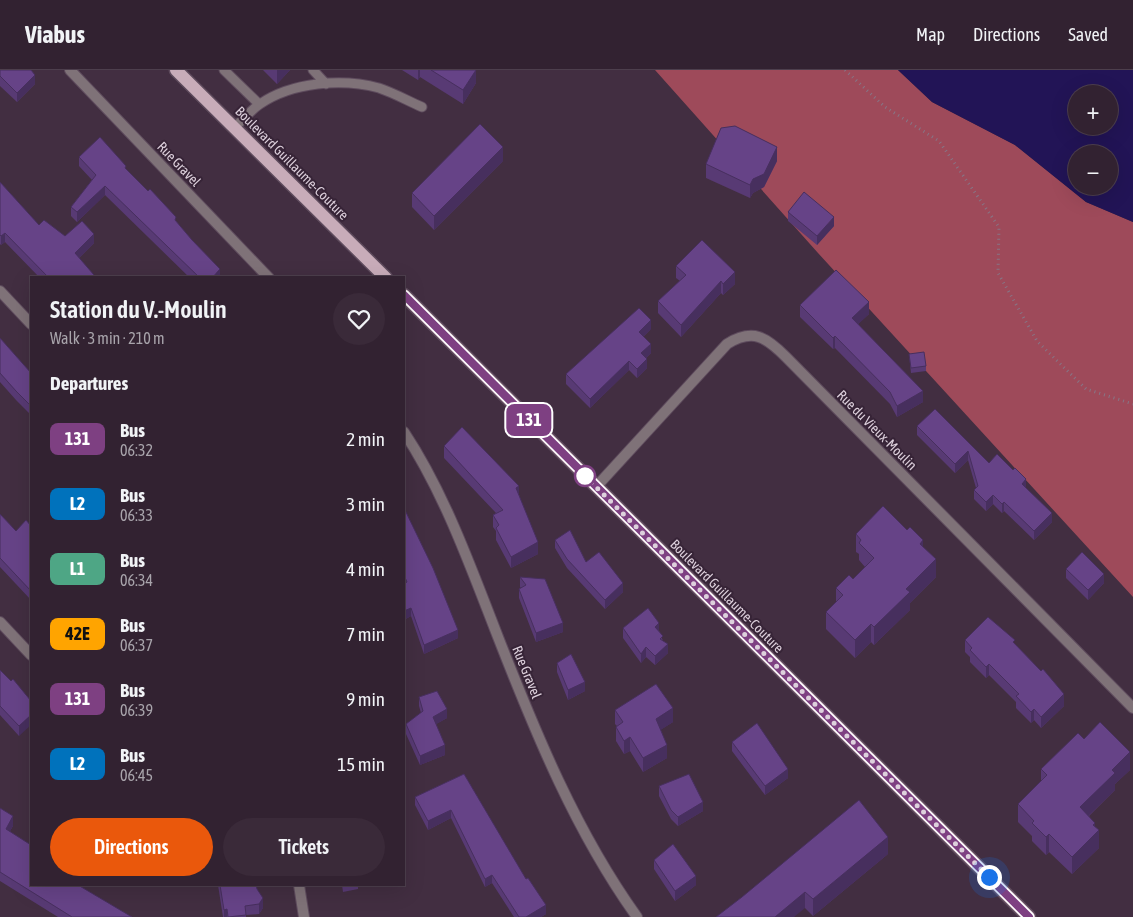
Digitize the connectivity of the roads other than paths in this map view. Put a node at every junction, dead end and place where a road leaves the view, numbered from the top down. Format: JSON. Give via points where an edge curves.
{"nodes":[{"id":1,"x":70,"y":70,"type":"edge"},
{"id":2,"x":224,"y":70,"type":"edge"},
{"id":3,"x":313,"y":70,"type":"edge"},
{"id":4,"x":182,"y":72,"type":"edge"},
{"id":5,"x":326,"y":84,"type":"junction"},
{"id":6,"x":258,"y":104,"type":"junction"},
{"id":7,"x":422,"y":107,"type":"dead end"},
{"id":8,"x":234,"y":128,"type":"junction"},
{"id":9,"x":266,"y":276,"type":"edge"},
{"id":10,"x":384,"y":276,"type":"edge"},
{"id":11,"x":0,"y":291,"type":"edge"},
{"id":12,"x":405,"y":297,"type":"edge"},
{"id":13,"x":30,"y":323,"type":"edge"},
{"id":14,"x":405,"y":434,"type":"edge"},
{"id":15,"x":596,"y":487,"type":"junction"},
{"id":16,"x":0,"y":622,"type":"edge"},
{"id":17,"x":30,"y":654,"type":"edge"},
{"id":18,"x":1133,"y":708,"type":"edge"},
{"id":19,"x":299,"y":886,"type":"edge"},
{"id":20,"x":304,"y":917,"type":"edge"},
{"id":21,"x":637,"y":917,"type":"edge"},
{"id":22,"x":1029,"y":917,"type":"edge"}],
"edges":[{"from":1,"to":9,"type":"street","name":"Rue Gravel"},
{"from":2,"to":6,"type":"lane"},
{"from":3,"to":5,"type":"lane"},
{"from":4,"to":8,"type":"main road","name":"Boulevard Guillaume-Couture"},
{"from":5,"to":6,"type":"lane","via":[[304,86]]},
{"from":5,"to":7,"type":"lane","via":[[379,88]]},
{"from":6,"to":8,"type":"lane"},
{"from":8,"to":10,"type":"main road","name":"Boulevard Guillaume-Couture"},
{"from":11,"to":13,"type":"street"},
{"from":12,"to":15,"type":"main road","name":"Boulevard Guillaume-Couture"},
{"from":14,"to":21,"type":"street","name":"Rue Gravel","via":[[433,483],[459,542],[562,792]]},
{"from":15,"to":18,"type":"street","name":"Rue du Vieux-Moulin","via":[[727,344],[738,337],[756,336],[772,344],[786,357]]},
{"from":15,"to":22,"type":"main road","name":"Boulevard Guillaume-Couture"},
{"from":16,"to":17,"type":"street"},
{"from":19,"to":20,"type":"street"}]}
